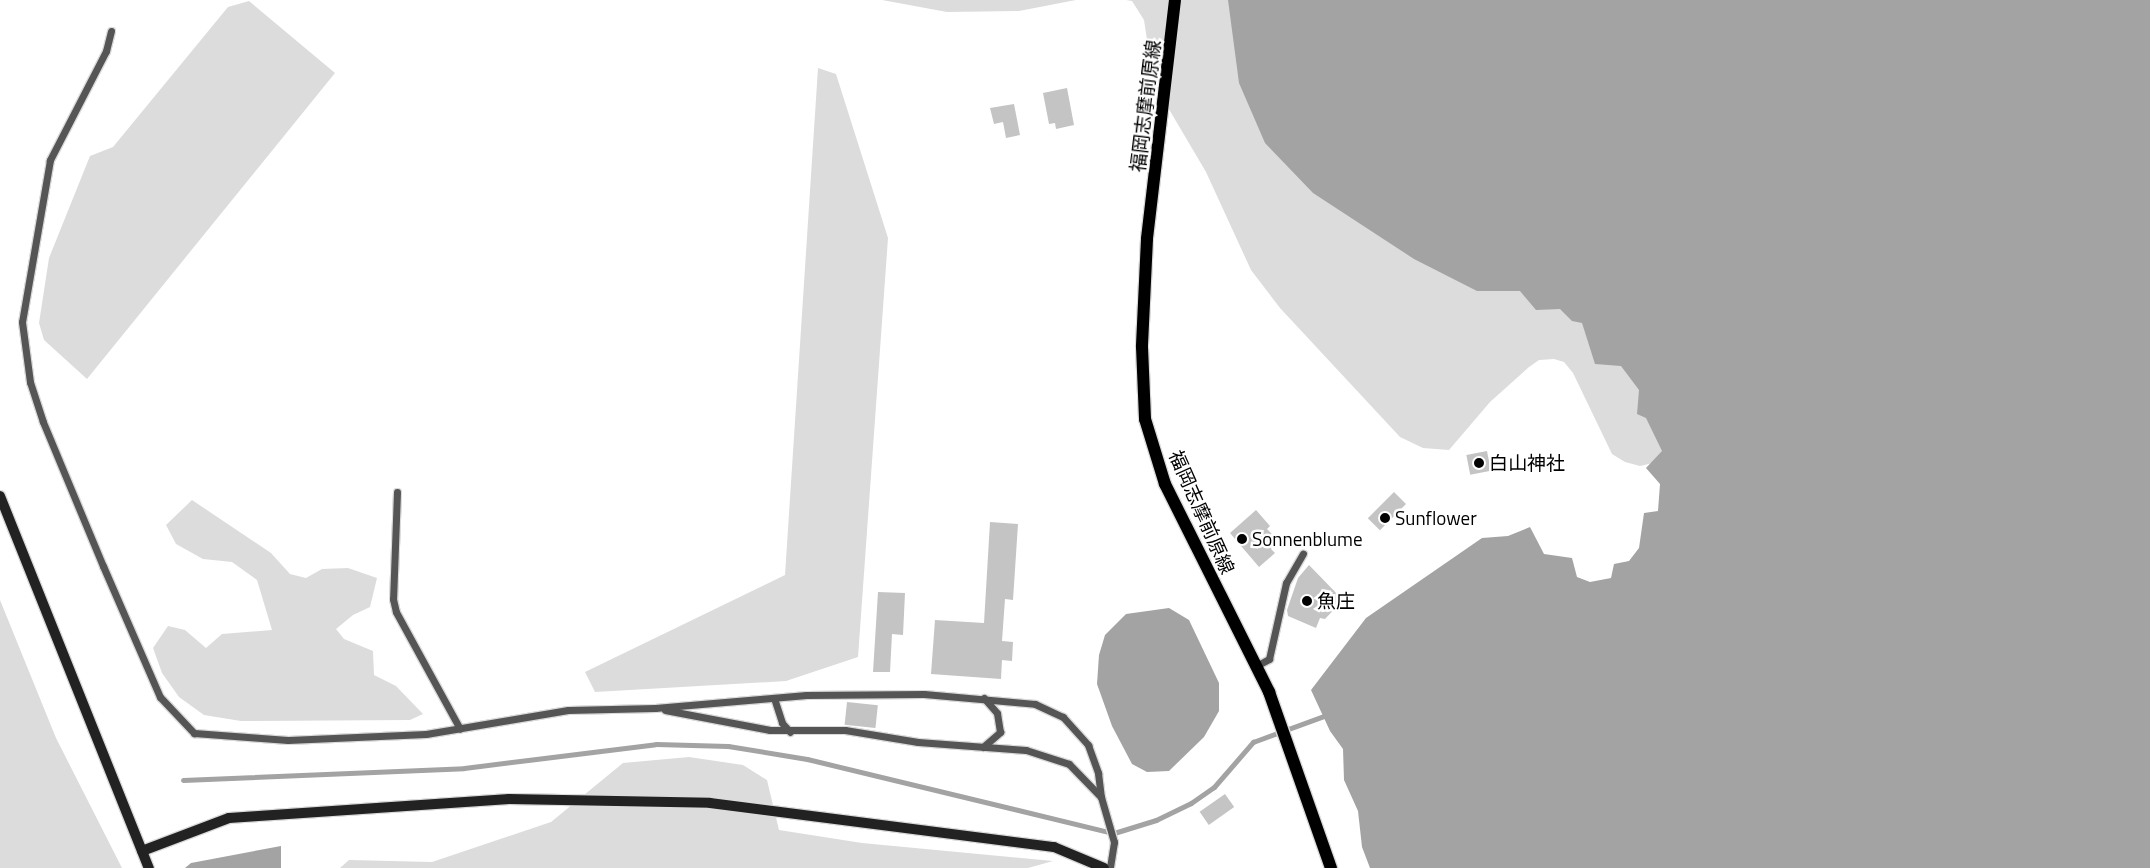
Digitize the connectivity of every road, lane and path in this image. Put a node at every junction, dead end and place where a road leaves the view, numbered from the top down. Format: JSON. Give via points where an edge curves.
{"nodes":[{"id":1,"x":1175,"y":0,"type":"edge"},
{"id":2,"x":111,"y":31,"type":"dead end"},
{"id":3,"x":397,"y":492,"type":"dead end"},
{"id":4,"x":0,"y":496,"type":"edge"},
{"id":5,"x":1303,"y":553,"type":"dead end"},
{"id":6,"x":1256,"y":666,"type":"junction"},
{"id":7,"x":774,"y":698,"type":"junction"},
{"id":8,"x":984,"y":698,"type":"junction"},
{"id":9,"x":655,"y":708,"type":"junction"},
{"id":10,"x":460,"y":729,"type":"junction"},
{"id":11,"x":790,"y":732,"type":"junction"},
{"id":12,"x":983,"y":747,"type":"junction"},
{"id":13,"x":1101,"y":797,"type":"junction"},
{"id":14,"x":142,"y":851,"type":"junction"},
{"id":15,"x":148,"y":868,"type":"edge"},
{"id":16,"x":1104,"y":868,"type":"edge"},
{"id":17,"x":1110,"y":868,"type":"edge"},
{"id":18,"x":1331,"y":868,"type":"edge"}],
"edges":[{"from":1,"to":6,"type":"main road","name":"福岡志摩前原線","via":[[1147,239],[1142,347],[1146,419],[1166,484]]},
{"from":2,"to":10,"type":"lane","via":[[106,51],[50,160],[22,322],[30,382],[43,422],[160,697],[194,733],[317,739],[426,734]]},
{"from":3,"to":10,"type":"lane","via":[[393,599],[396,612]]},
{"from":4,"to":14,"type":"street"},
{"from":5,"to":6,"type":"lane","via":[[1286,583],[1268,659]]},
{"from":6,"to":18,"type":"main road","name":"福岡志摩前原線","via":[[1295,761]]},
{"from":7,"to":8,"type":"lane","via":[[914,694]]},
{"from":7,"to":9,"type":"lane"},
{"from":7,"to":11,"type":"lane","via":[[782,723]]},
{"from":8,"to":12,"type":"lane","via":[[997,713],[1000,732]]},
{"from":8,"to":13,"type":"lane","via":[[1035,704],[1063,716],[1088,745],[1098,773]]},
{"from":9,"to":10,"type":"lane","via":[[568,710]]},
{"from":9,"to":11,"type":"lane"},
{"from":11,"to":12,"type":"lane","via":[[844,730]]},
{"from":12,"to":13,"type":"lane","via":[[1026,750],[1069,764]]},
{"from":13,"to":17,"type":"lane","via":[[1114,842]]},
{"from":14,"to":15,"type":"street"},
{"from":14,"to":16,"type":"street","via":[[229,818],[509,799],[720,805],[1054,847]]}]}
